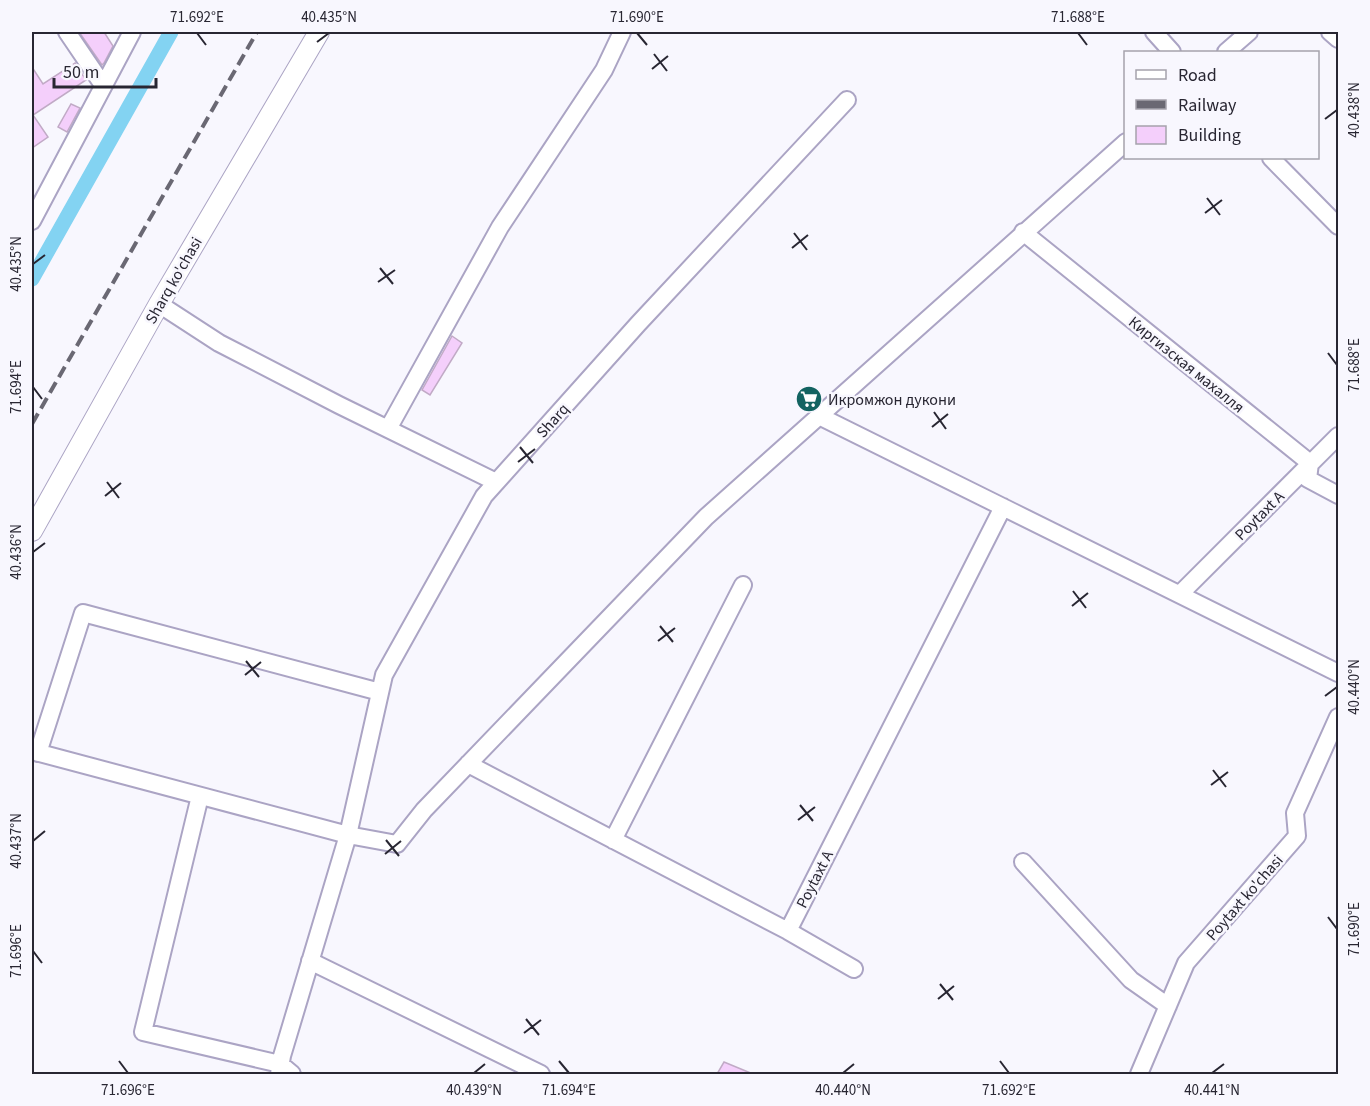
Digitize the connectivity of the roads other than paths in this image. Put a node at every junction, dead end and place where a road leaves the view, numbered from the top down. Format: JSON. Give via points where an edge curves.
{"nodes":[{"id":1,"x":67,"y":32,"type":"edge"},
{"id":2,"x":132,"y":32,"type":"edge"},
{"id":3,"x":319,"y":32,"type":"edge"},
{"id":4,"x":622,"y":32,"type":"edge"},
{"id":5,"x":1154,"y":32,"type":"edge"},
{"id":6,"x":1249,"y":32,"type":"edge"},
{"id":7,"x":1330,"y":32,"type":"edge"},
{"id":8,"x":1338,"y":39,"type":"edge"},
{"id":9,"x":1171,"y":51,"type":"edge"},
{"id":10,"x":1227,"y":51,"type":"edge"},
{"id":11,"x":103,"y":85,"type":"junction"},
{"id":12,"x":847,"y":100,"type":"dead end"},
{"id":13,"x":1124,"y":143,"type":"edge"},
{"id":14,"x":1272,"y":159,"type":"edge"},
{"id":15,"x":32,"y":221,"type":"edge"},
{"id":16,"x":1338,"y":226,"type":"edge"},
{"id":17,"x":1023,"y":232,"type":"junction"},
{"id":18,"x":159,"y":304,"type":"junction"},
{"id":19,"x":819,"y":416,"type":"junction"},
{"id":20,"x":388,"y":429,"type":"junction"},
{"id":21,"x":1338,"y":436,"type":"edge"},
{"id":22,"x":1310,"y":463,"type":"junction"},
{"id":23,"x":496,"y":482,"type":"junction"},
{"id":24,"x":1338,"y":495,"type":"edge"},
{"id":25,"x":1003,"y":507,"type":"junction"},
{"id":26,"x":32,"y":531,"type":"edge"},
{"id":27,"x":743,"y":585,"type":"dead end"},
{"id":28,"x":1180,"y":594,"type":"junction"},
{"id":29,"x":1338,"y":673,"type":"edge"},
{"id":30,"x":380,"y":692,"type":"junction"},
{"id":31,"x":1338,"y":717,"type":"edge"},
{"id":32,"x":35,"y":752,"type":"edge"},
{"id":33,"x":468,"y":764,"type":"junction"},
{"id":34,"x":200,"y":796,"type":"junction"},
{"id":35,"x":348,"y":835,"type":"junction"},
{"id":36,"x":613,"y":840,"type":"junction"},
{"id":37,"x":1023,"y":862,"type":"dead end"},
{"id":38,"x":788,"y":931,"type":"junction"},
{"id":39,"x":310,"y":962,"type":"junction"},
{"id":40,"x":854,"y":969,"type":"dead end"},
{"id":41,"x":1168,"y":1006,"type":"junction"},
{"id":42,"x":284,"y":1071,"type":"edge"},
{"id":43,"x":541,"y":1074,"type":"edge"},
{"id":44,"x":1139,"y":1074,"type":"edge"}],
"edges":[{"from":1,"to":11,"type":"street"},
{"from":2,"to":11,"type":"street"},
{"from":3,"to":18,"type":"main road","name":"Sharq ko'chasi"},
{"from":4,"to":20,"type":"street","via":[[604,70],[500,227]]},
{"from":5,"to":9,"type":"street"},
{"from":6,"to":10,"type":"street"},
{"from":7,"to":8,"type":"street"},
{"from":11,"to":15,"type":"street"},
{"from":12,"to":23,"type":"street","name":"Sharq"},
{"from":13,"to":17,"type":"street"},
{"from":14,"to":16,"type":"street"},
{"from":17,"to":19,"type":"street"},
{"from":17,"to":22,"type":"street","name":"Киргизская махалля"},
{"from":18,"to":20,"type":"street","via":[[219,343]]},
{"from":18,"to":26,"type":"main road","name":"Sharq ko'chasi"},
{"from":19,"to":25,"type":"street"},
{"from":19,"to":33,"type":"street","via":[[706,517]]},
{"from":20,"to":23,"type":"street"},
{"from":21,"to":22,"type":"street","name":"Poytaxt A"},
{"from":22,"to":24,"type":"street","name":"Киргизская махалля","via":[[1308,479]]},
{"from":22,"to":28,"type":"street","name":"Poytaxt A"},
{"from":23,"to":30,"type":"street","name":"Sharq","via":[[484,495],[384,675]]},
{"from":25,"to":28,"type":"street"},
{"from":25,"to":38,"type":"street","name":"Poytaxt A"},
{"from":27,"to":36,"type":"street"},
{"from":28,"to":29,"type":"street"},
{"from":30,"to":32,"type":"street","via":[[83,613]]},
{"from":30,"to":35,"type":"street","name":"Sharq"},
{"from":31,"to":41,"type":"street","name":"Poytaxt ko'chasi","via":[[1295,813],[1297,836],[1186,963]]},
{"from":32,"to":34,"type":"street"},
{"from":33,"to":35,"type":"street","via":[[397,844]]},
{"from":33,"to":36,"type":"street"},
{"from":34,"to":35,"type":"street"},
{"from":34,"to":42,"type":"street","via":[[143,1032]]},
{"from":35,"to":39,"type":"street","name":"Sharq"},
{"from":36,"to":38,"type":"street"},
{"from":37,"to":41,"type":"street","via":[[1131,980]]},
{"from":38,"to":40,"type":"street"},
{"from":39,"to":42,"type":"street","name":"Sharq"},
{"from":39,"to":43,"type":"street"},
{"from":41,"to":44,"type":"street","name":"Poytaxt ko'chasi"}]}
